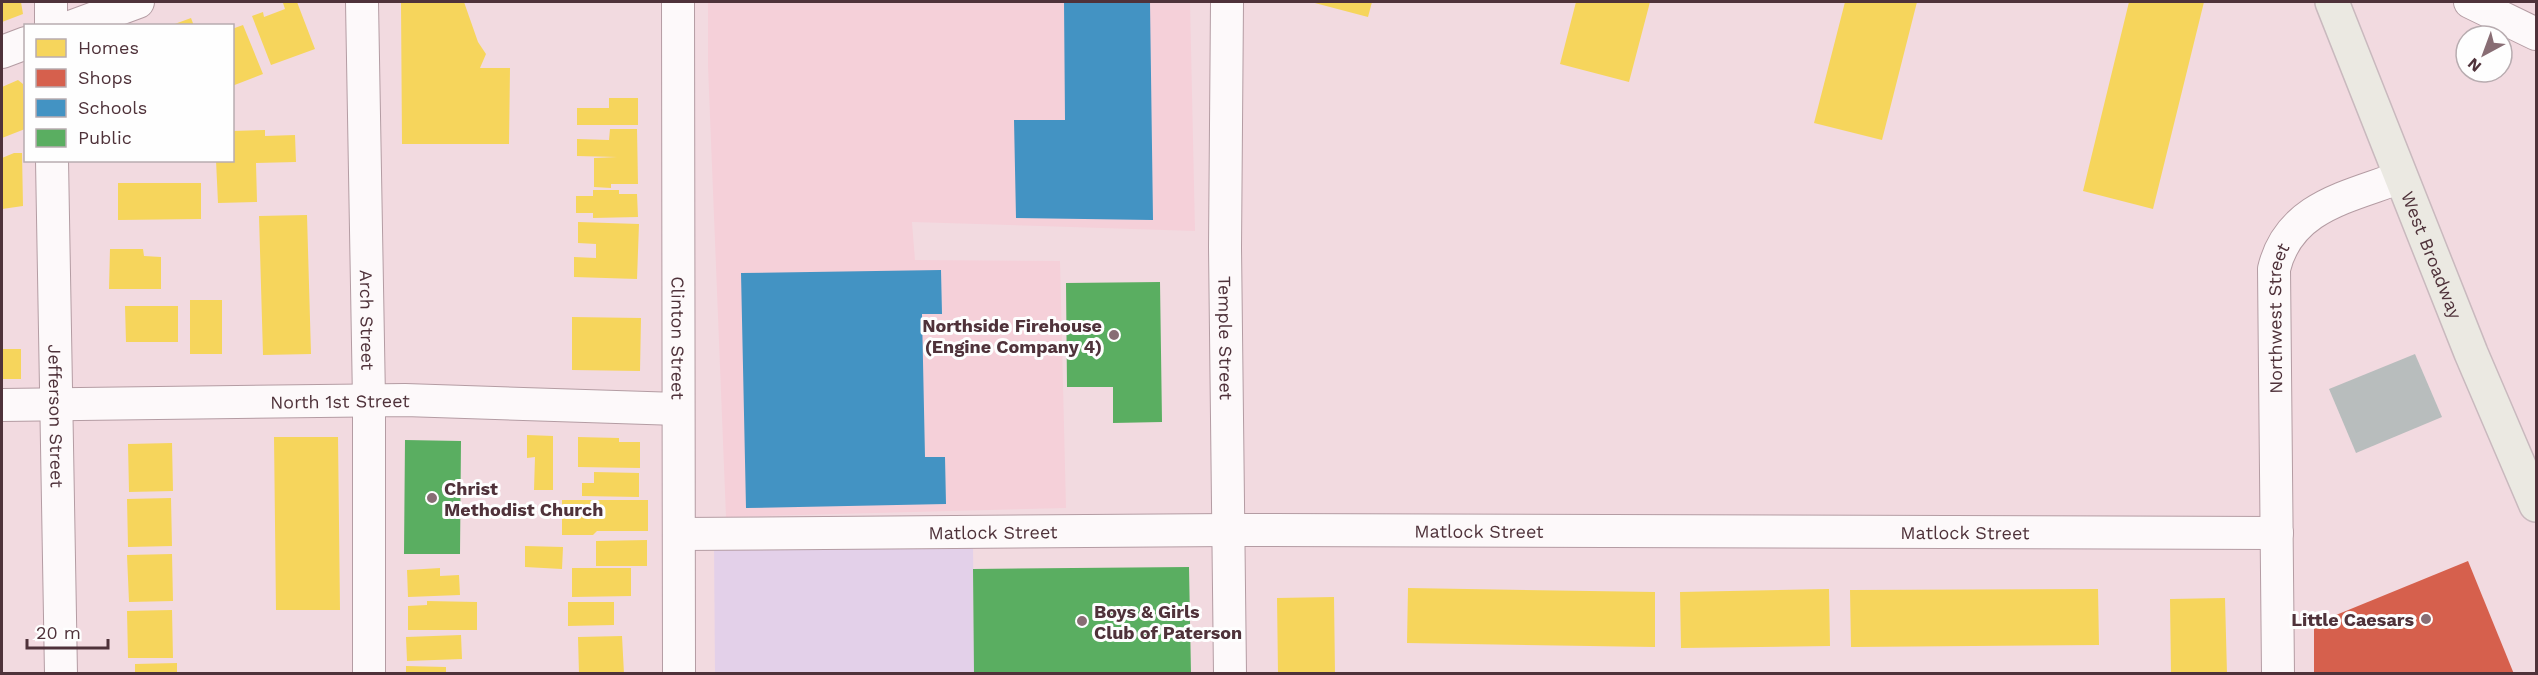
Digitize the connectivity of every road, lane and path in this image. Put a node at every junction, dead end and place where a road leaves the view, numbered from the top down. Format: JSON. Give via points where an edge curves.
{"nodes":[{"id":1,"x":51,"y":2,"type":"edge"},
{"id":2,"x":138,"y":2,"type":"edge"},
{"id":3,"x":362,"y":2,"type":"edge"},
{"id":4,"x":678,"y":2,"type":"edge"},
{"id":5,"x":1227,"y":2,"type":"edge"},
{"id":6,"x":2332,"y":2,"type":"edge"},
{"id":7,"x":2470,"y":2,"type":"edge"},
{"id":8,"x":51,"y":24,"type":"edge"},
{"id":9,"x":78,"y":24,"type":"edge"},
{"id":10,"x":2536,"y":34,"type":"edge"},
{"id":11,"x":24,"y":44,"type":"edge"},
{"id":12,"x":2,"y":52,"type":"edge"},
{"id":13,"x":52,"y":162,"type":"edge"},
{"id":14,"x":2401,"y":177,"type":"junction"},
{"id":15,"x":369,"y":400,"type":"junction"},
{"id":16,"x":2,"y":405,"type":"edge"},
{"id":17,"x":55,"y":405,"type":"junction"},
{"id":18,"x":678,"y":409,"type":"junction"},
{"id":19,"x":2535,"y":496,"type":"edge"},
{"id":20,"x":1230,"y":530,"type":"junction"},
{"id":21,"x":2277,"y":533,"type":"junction"},
{"id":22,"x":679,"y":534,"type":"junction"},
{"id":23,"x":61,"y":674,"type":"edge"},
{"id":24,"x":369,"y":674,"type":"edge"},
{"id":25,"x":679,"y":674,"type":"edge"},
{"id":26,"x":1230,"y":674,"type":"edge"},
{"id":27,"x":2278,"y":674,"type":"edge"}],
"edges":[{"from":1,"to":8,"type":"street"},
{"from":2,"to":9,"type":"street"},
{"from":3,"to":15,"type":"street","name":"Arch Street"},
{"from":4,"to":18,"type":"street","name":"Clinton Street"},
{"from":5,"to":20,"type":"street","name":"Temple Street","via":[[1225,248]]},
{"from":6,"to":14,"type":"main road","name":"West Broadway"},
{"from":7,"to":10,"type":"street"},
{"from":11,"to":12,"type":"street"},
{"from":13,"to":17,"type":"street","name":"Jefferson Street"},
{"from":14,"to":19,"type":"main road","name":"West Broadway","via":[[2471,353]]},
{"from":14,"to":21,"type":"street","name":"Northwest Street","via":[[2321,208],[2295,227],[2278,252],[2274,269]]},
{"from":15,"to":17,"type":"street","name":"North 1st Street"},
{"from":15,"to":18,"type":"street","name":"North 1st Street"},
{"from":15,"to":24,"type":"street","name":"Arch Street"},
{"from":16,"to":17,"type":"street","name":"North 1st Street"},
{"from":17,"to":23,"type":"street","name":"Jefferson Street"},
{"from":18,"to":22,"type":"street","name":"Clinton Street"},
{"from":20,"to":21,"type":"street","name":"Matlock Street"},
{"from":20,"to":22,"type":"street","name":"Matlock Street"},
{"from":20,"to":26,"type":"street","name":"Temple Street"},
{"from":21,"to":27,"type":"street","name":"Northwest Street"},
{"from":22,"to":25,"type":"street","name":"Clinton Street"}]}
